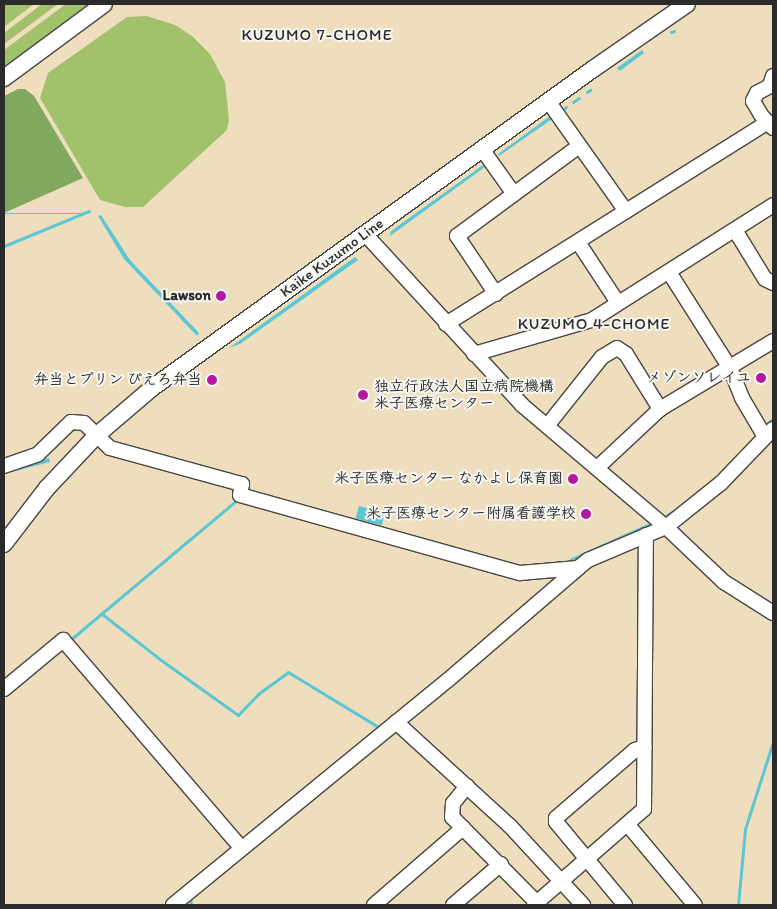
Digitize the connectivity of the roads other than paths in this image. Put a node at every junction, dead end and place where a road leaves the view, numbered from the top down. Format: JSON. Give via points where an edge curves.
{"nodes":[{"id":1,"x":104,"y":4,"type":"edge"},
{"id":2,"x":687,"y":4,"type":"edge"},
{"id":3,"x":773,"y":76,"type":"edge"},
{"id":4,"x":4,"y":78,"type":"edge"},
{"id":5,"x":548,"y":101,"type":"junction"},
{"id":6,"x":771,"y":125,"type":"edge"},
{"id":7,"x":579,"y":146,"type":"junction"},
{"id":8,"x":482,"y":149,"type":"junction"},
{"id":9,"x":514,"y":194,"type":"junction"},
{"id":10,"x":773,"y":205,"type":"edge"},
{"id":11,"x":626,"y":211,"type":"junction"},
{"id":12,"x":735,"y":230,"type":"junction"},
{"id":13,"x":365,"y":234,"type":"junction"},
{"id":14,"x":578,"y":242,"type":"junction"},
{"id":15,"x":669,"y":272,"type":"junction"},
{"id":16,"x":773,"y":283,"type":"edge"},
{"id":17,"x":496,"y":294,"type":"junction"},
{"id":18,"x":618,"y":303,"type":"junction"},
{"id":19,"x":446,"y":324,"type":"junction"},
{"id":20,"x":773,"y":341,"type":"edge"},
{"id":21,"x":474,"y":354,"type":"junction"},
{"id":22,"x":730,"y":368,"type":"junction"},
{"id":23,"x":660,"y":409,"type":"junction"},
{"id":24,"x":547,"y":426,"type":"junction"},
{"id":25,"x":769,"y":433,"type":"edge"},
{"id":26,"x":97,"y":436,"type":"junction"},
{"id":27,"x":4,"y":466,"type":"edge"},
{"id":28,"x":597,"y":468,"type":"junction"},
{"id":29,"x":661,"y":522,"type":"junction"},
{"id":30,"x":646,"y":535,"type":"junction"},
{"id":31,"x":4,"y":544,"type":"edge"},
{"id":32,"x":578,"y":568,"type":"junction"},
{"id":33,"x":773,"y":613,"type":"edge"},
{"id":34,"x":4,"y":689,"type":"edge"},
{"id":35,"x":396,"y":722,"type":"junction"},
{"id":36,"x":645,"y":748,"type":"junction"},
{"id":37,"x":467,"y":786,"type":"junction"},
{"id":38,"x":628,"y":825,"type":"junction"},
{"id":39,"x":463,"y":828,"type":"junction"},
{"id":40,"x":241,"y":848,"type":"junction"},
{"id":41,"x":587,"y":860,"type":"junction"},
{"id":42,"x":500,"y":864,"type":"junction"},
{"id":43,"x":562,"y":881,"type":"junction"},
{"id":44,"x":537,"y":904,"type":"edge"},
{"id":45,"x":173,"y":905,"type":"edge"},
{"id":46,"x":374,"y":905,"type":"edge"},
{"id":47,"x":453,"y":905,"type":"edge"},
{"id":48,"x":583,"y":905,"type":"edge"},
{"id":49,"x":625,"y":905,"type":"edge"},
{"id":50,"x":695,"y":905,"type":"edge"}],
"edges":[{"from":1,"to":4,"type":"main road"},
{"from":2,"to":5,"type":"main road","name":"Kaike Kuzumo Line"},
{"from":3,"to":6,"type":"street","via":[[770,86],[756,93],[753,99],[761,115]]},
{"from":5,"to":7,"type":"street"},
{"from":5,"to":8,"type":"main road","name":"Kaike Kuzumo Line"},
{"from":6,"to":11,"type":"street"},
{"from":7,"to":9,"type":"street"},
{"from":7,"to":11,"type":"street"},
{"from":8,"to":9,"type":"street"},
{"from":8,"to":13,"type":"main road","name":"Kaike Kuzumo Line"},
{"from":9,"to":17,"type":"street","via":[[457,236]]},
{"from":10,"to":12,"type":"street"},
{"from":11,"to":14,"type":"street"},
{"from":12,"to":15,"type":"street"},
{"from":12,"to":16,"type":"street","via":[[765,279]]},
{"from":13,"to":19,"type":"street"},
{"from":13,"to":26,"type":"main road","name":"Kaike Kuzumo Line","via":[[152,388]]},
{"from":14,"to":17,"type":"street"},
{"from":14,"to":18,"type":"street"},
{"from":15,"to":18,"type":"street"},
{"from":15,"to":22,"type":"street"},
{"from":17,"to":19,"type":"street"},
{"from":18,"to":21,"type":"street","via":[[592,320]]},
{"from":19,"to":21,"type":"street"},
{"from":20,"to":22,"type":"street"},
{"from":21,"to":24,"type":"street","via":[[522,405]]},
{"from":22,"to":23,"type":"street"},
{"from":22,"to":25,"type":"street","via":[[756,424]]},
{"from":23,"to":24,"type":"street","via":[[626,354],[617,348],[602,357]]},
{"from":23,"to":28,"type":"street"},
{"from":24,"to":28,"type":"street"},
{"from":25,"to":29,"type":"street","via":[[722,484]]},
{"from":26,"to":27,"type":"street","via":[[84,423],[71,422],[38,454]]},
{"from":26,"to":31,"type":"main road","name":"Kaike Kuzumo Line","via":[[47,488]]},
{"from":26,"to":32,"type":"street","via":[[110,448],[242,484],[240,496],[510,571],[537,574]]},
{"from":28,"to":29,"type":"street"},
{"from":29,"to":30,"type":"street"},
{"from":29,"to":33,"type":"street","via":[[724,582]]},
{"from":30,"to":32,"type":"street","via":[[588,560]]},
{"from":30,"to":36,"type":"street"},
{"from":32,"to":35,"type":"street"},
{"from":34,"to":40,"type":"street","via":[[63,640]]},
{"from":35,"to":37,"type":"street"},
{"from":35,"to":40,"type":"street"},
{"from":36,"to":38,"type":"street","via":[[644,809]]},
{"from":36,"to":41,"type":"street","via":[[635,750],[556,818]]},
{"from":37,"to":39,"type":"street","via":[[452,803],[450,812]]},
{"from":37,"to":43,"type":"street"},
{"from":38,"to":41,"type":"street"},
{"from":38,"to":50,"type":"street"},
{"from":39,"to":42,"type":"street"},
{"from":39,"to":46,"type":"street"},
{"from":40,"to":45,"type":"street"},
{"from":41,"to":43,"type":"street"},
{"from":41,"to":49,"type":"street"},
{"from":42,"to":44,"type":"street"},
{"from":42,"to":47,"type":"street"},
{"from":43,"to":44,"type":"street"},
{"from":43,"to":48,"type":"street"}]}
